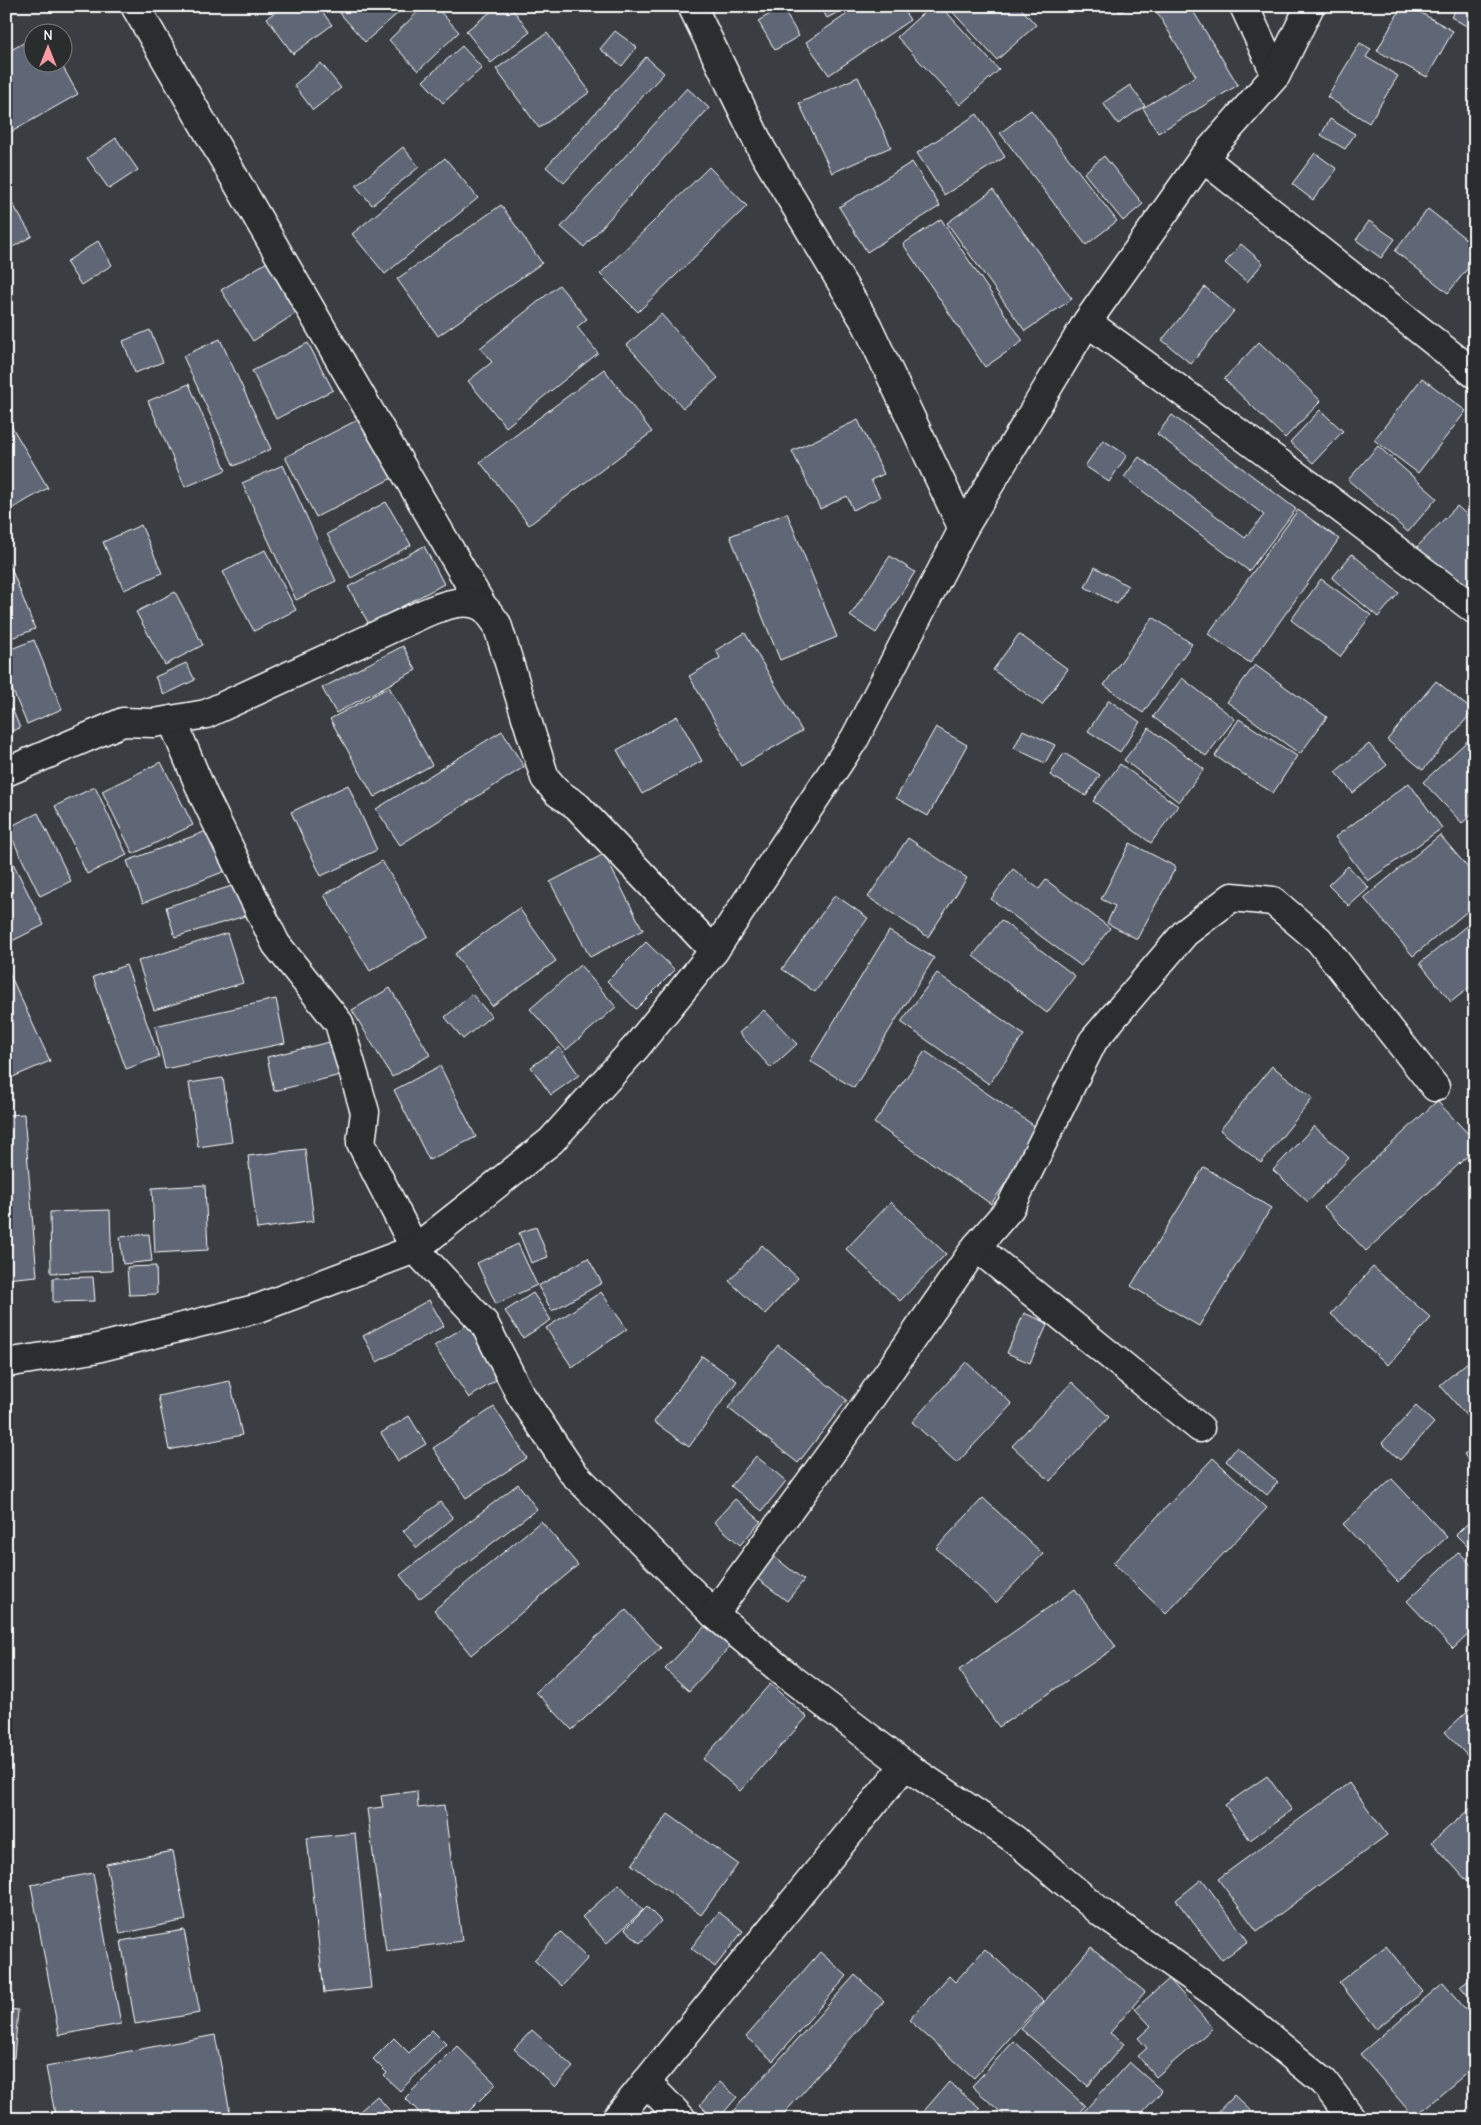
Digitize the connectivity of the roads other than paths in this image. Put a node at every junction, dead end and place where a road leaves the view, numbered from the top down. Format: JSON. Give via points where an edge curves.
{"nodes":[{"id":1,"x":135,"y":6,"type":"edge"},
{"id":2,"x":692,"y":6,"type":"edge"},
{"id":3,"x":1244,"y":6,"type":"edge"},
{"id":4,"x":1310,"y":6,"type":"edge"},
{"id":5,"x":1276,"y":75,"type":"junction"},
{"id":6,"x":1203,"y":158,"type":"junction"},
{"id":7,"x":1087,"y":322,"type":"junction"},
{"id":8,"x":1475,"y":374,"type":"edge"},
{"id":9,"x":964,"y":529,"type":"junction"},
{"id":10,"x":483,"y":607,"type":"junction"},
{"id":11,"x":1475,"y":610,"type":"edge"},
{"id":12,"x":172,"y":720,"type":"junction"},
{"id":13,"x":6,"y":772,"type":"edge"},
{"id":14,"x":714,"y":951,"type":"junction"},
{"id":15,"x":1435,"y":1087,"type":"dead end"},
{"id":16,"x":976,"y":1247,"type":"junction"},
{"id":17,"x":415,"y":1249,"type":"junction"},
{"id":18,"x":6,"y":1363,"type":"edge"},
{"id":19,"x":1200,"y":1428,"type":"dead end"},
{"id":20,"x":714,"y":1614,"type":"junction"},
{"id":21,"x":904,"y":1765,"type":"junction"},
{"id":22,"x":646,"y":2082,"type":"junction"},
{"id":23,"x":616,"y":2119,"type":"edge"},
{"id":24,"x":682,"y":2119,"type":"edge"},
{"id":25,"x":1352,"y":2119,"type":"edge"}],
"edges":[{"from":1,"to":10,"type":"street"},
{"from":2,"to":9,"type":"street","via":[[762,150],[868,325]]},
{"from":3,"to":5,"type":"street"},
{"from":4,"to":5,"type":"street"},
{"from":5,"to":6,"type":"street"},
{"from":6,"to":7,"type":"street"},
{"from":6,"to":8,"type":"street"},
{"from":7,"to":9,"type":"street"},
{"from":7,"to":11,"type":"street"},
{"from":9,"to":14,"type":"street","via":[[855,738]]},
{"from":10,"to":12,"type":"street","via":[[464,602],[446,605],[206,714]]},
{"from":10,"to":14,"type":"street","via":[[497,624],[545,778],[558,793],[577,806]]},
{"from":12,"to":13,"type":"street","via":[[123,722]]},
{"from":12,"to":17,"type":"street","via":[[203,794],[276,944],[339,1023],[365,1112],[361,1144]]},
{"from":14,"to":17,"type":"street","via":[[552,1141]]},
{"from":15,"to":16,"type":"street","via":[[1319,940],[1273,901],[1232,897],[1185,933],[1093,1041],[1010,1208]]},
{"from":16,"to":19,"type":"street"},
{"from":16,"to":20,"type":"street"},
{"from":17,"to":18,"type":"street","via":[[259,1308],[93,1350]]},
{"from":17,"to":20,"type":"street","via":[[484,1323],[520,1394],[573,1473]]},
{"from":20,"to":21,"type":"street"},
{"from":21,"to":22,"type":"street"},
{"from":21,"to":25,"type":"street","via":[[1014,1839],[1103,1914],[1219,1996],[1324,2082]]},
{"from":22,"to":23,"type":"street"},
{"from":22,"to":24,"type":"street"}]}
